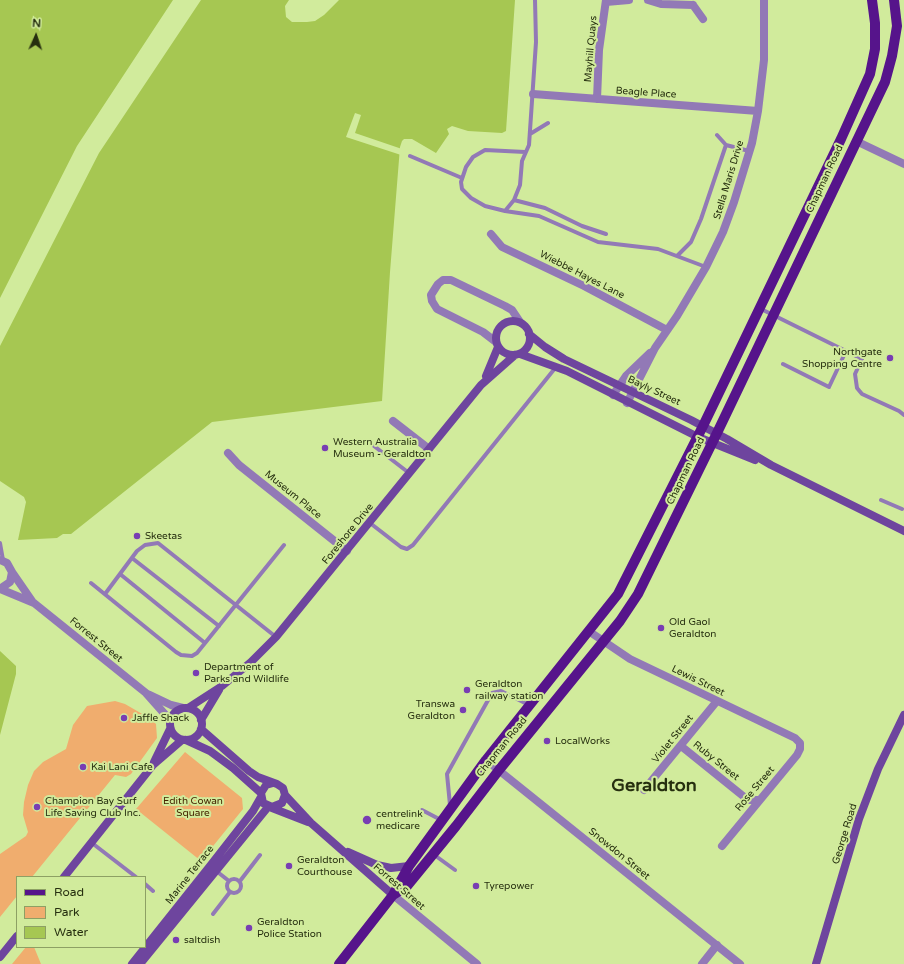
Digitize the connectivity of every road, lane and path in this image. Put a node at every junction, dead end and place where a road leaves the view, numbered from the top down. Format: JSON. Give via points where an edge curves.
{"nodes":[{"id":1,"x":535,"y":0,"type":"edge"},
{"id":2,"x":629,"y":0,"type":"edge"},
{"id":3,"x":648,"y":0,"type":"edge"},
{"id":4,"x":764,"y":0,"type":"edge"},
{"id":5,"x":872,"y":0,"type":"edge"},
{"id":6,"x":894,"y":0,"type":"edge"},
{"id":7,"x":606,"y":1,"type":"edge"},
{"id":8,"x":695,"y":3,"type":"edge"},
{"id":9,"x":703,"y":18,"type":"dead end"},
{"id":10,"x":533,"y":94,"type":"junction"},
{"id":11,"x":597,"y":99,"type":"junction"},
{"id":12,"x":758,"y":111,"type":"junction"},
{"id":13,"x":548,"y":123,"type":"dead end"},
{"id":14,"x":530,"y":134,"type":"junction"},
{"id":15,"x":717,"y":135,"type":"dead end"},
{"id":16,"x":856,"y":141,"type":"junction"},
{"id":17,"x":726,"y":145,"type":"junction"},
{"id":18,"x":749,"y":151,"type":"junction"},
{"id":19,"x":525,"y":152,"type":"junction"},
{"id":20,"x":410,"y":156,"type":"dead end"},
{"id":21,"x":904,"y":164,"type":"edge"},
{"id":22,"x":462,"y":178,"type":"junction"},
{"id":23,"x":514,"y":200,"type":"junction"},
{"id":24,"x":505,"y":211,"type":"junction"},
{"id":25,"x":491,"y":234,"type":"dead end"},
{"id":26,"x":606,"y":234,"type":"dead end"},
{"id":27,"x":678,"y":255,"type":"junction"},
{"id":28,"x":706,"y":267,"type":"junction"},
{"id":29,"x":759,"y":308,"type":"junction"},
{"id":30,"x":774,"y":315,"type":"junction"},
{"id":31,"x":520,"y":322,"type":"junction"},
{"id":32,"x":667,"y":330,"type":"junction"},
{"id":33,"x":530,"y":334,"type":"junction"},
{"id":34,"x":497,"y":344,"type":"junction"},
{"id":35,"x":655,"y":348,"type":"junction"},
{"id":36,"x":846,"y":352,"type":"junction"},
{"id":37,"x":517,"y":354,"type":"junction"},
{"id":38,"x":782,"y":364,"type":"dead end"},
{"id":39,"x":556,"y":367,"type":"junction"},
{"id":40,"x":481,"y":385,"type":"junction"},
{"id":41,"x":619,"y":386,"type":"junction"},
{"id":42,"x":633,"y":392,"type":"junction"},
{"id":43,"x":613,"y":396,"type":"junction"},
{"id":44,"x":627,"y":402,"type":"junction"},
{"id":45,"x":904,"y":415,"type":"edge"},
{"id":46,"x":392,"y":421,"type":"dead end"},
{"id":47,"x":703,"y":426,"type":"junction"},
{"id":48,"x":717,"y":434,"type":"junction"},
{"id":49,"x":698,"y":437,"type":"junction"},
{"id":50,"x":713,"y":443,"type":"junction"},
{"id":51,"x":374,"y":446,"type":"dead end"},
{"id":52,"x":429,"y":449,"type":"junction"},
{"id":53,"x":228,"y":453,"type":"dead end"},
{"id":54,"x":771,"y":465,"type":"junction"},
{"id":55,"x":410,"y":473,"type":"junction"},
{"id":56,"x":881,"y":500,"type":"dead end"},
{"id":57,"x":902,"y":509,"type":"dead end"},
{"id":58,"x":370,"y":522,"type":"junction"},
{"id":59,"x":904,"y":531,"type":"edge"},
{"id":60,"x":0,"y":543,"type":"edge"},
{"id":61,"x":284,"y":545,"type":"dead end"},
{"id":62,"x":347,"y":551,"type":"junction"},
{"id":63,"x":132,"y":558,"type":"junction"},
{"id":64,"x":1,"y":560,"type":"edge"},
{"id":65,"x":12,"y":572,"type":"junction"},
{"id":66,"x":120,"y":574,"type":"junction"},
{"id":67,"x":91,"y":583,"type":"dead end"},
{"id":68,"x":0,"y":589,"type":"edge"},
{"id":69,"x":105,"y":594,"type":"junction"},
{"id":70,"x":34,"y":603,"type":"junction"},
{"id":71,"x":235,"y":605,"type":"junction"},
{"id":72,"x":219,"y":626,"type":"junction"},
{"id":73,"x":590,"y":632,"type":"junction"},
{"id":74,"x":276,"y":637,"type":"junction"},
{"id":75,"x":603,"y":642,"type":"junction"},
{"id":76,"x":205,"y":643,"type":"junction"},
{"id":77,"x":222,"y":686,"type":"junction"},
{"id":78,"x":146,"y":692,"type":"junction"},
{"id":79,"x":717,"y":701,"type":"junction"},
{"id":80,"x":530,"y":706,"type":"junction"},
{"id":81,"x":186,"y":708,"type":"junction"},
{"id":82,"x":904,"y":715,"type":"edge"},
{"id":83,"x":170,"y":720,"type":"junction"},
{"id":84,"x":201,"y":720,"type":"junction"},
{"id":85,"x":170,"y":729,"type":"junction"},
{"id":86,"x":201,"y":729,"type":"junction"},
{"id":87,"x":184,"y":740,"type":"junction"},
{"id":88,"x":800,"y":743,"type":"joint"},
{"id":89,"x":681,"y":746,"type":"junction"},
{"id":90,"x":486,"y":760,"type":"junction"},
{"id":91,"x":153,"y":765,"type":"junction"},
{"id":92,"x":499,"y":770,"type":"junction"},
{"id":93,"x":273,"y":783,"type":"junction"},
{"id":94,"x":644,"y":790,"type":"dead end"},
{"id":95,"x":261,"y":795,"type":"junction"},
{"id":96,"x":285,"y":796,"type":"junction"},
{"id":97,"x":758,"y":800,"type":"junction"},
{"id":98,"x":270,"y":807,"type":"junction"},
{"id":99,"x":450,"y":808,"type":"junction"},
{"id":100,"x":422,"y":810,"type":"dead end"},
{"id":101,"x":442,"y":821,"type":"junction"},
{"id":102,"x":310,"y":823,"type":"junction"},
{"id":103,"x":92,"y":843,"type":"junction"},
{"id":104,"x":722,"y":846,"type":"dead end"},
{"id":105,"x":340,"y":849,"type":"junction"},
{"id":106,"x":432,"y":854,"type":"junction"},
{"id":107,"x":260,"y":855,"type":"dead end"},
{"id":108,"x":409,"y":866,"type":"junction"},
{"id":109,"x":213,"y":868,"type":"junction"},
{"id":110,"x":455,"y":870,"type":"dead end"},
{"id":111,"x":65,"y":876,"type":"edge"},
{"id":112,"x":135,"y":876,"type":"edge"},
{"id":113,"x":229,"y":881,"type":"junction"},
{"id":114,"x":240,"y":881,"type":"junction"},
{"id":115,"x":146,"y":885,"type":"edge"},
{"id":116,"x":153,"y":891,"type":"dead end"},
{"id":117,"x":230,"y":892,"type":"junction"},
{"id":118,"x":393,"y":895,"type":"junction"},
{"id":119,"x":213,"y":914,"type":"dead end"},
{"id":120,"x":16,"y":937,"type":"edge"},
{"id":121,"x":717,"y":945,"type":"junction"},
{"id":122,"x":146,"y":947,"type":"edge"},
{"id":123,"x":146,"y":948,"type":"edge"},
{"id":124,"x":0,"y":957,"type":"edge"},
{"id":125,"x":132,"y":964,"type":"edge"},
{"id":126,"x":140,"y":964,"type":"edge"},
{"id":127,"x":339,"y":964,"type":"edge"},
{"id":128,"x":477,"y":964,"type":"edge"},
{"id":129,"x":702,"y":964,"type":"edge"},
{"id":130,"x":740,"y":964,"type":"edge"},
{"id":131,"x":816,"y":964,"type":"edge"}],
"edges":[{"from":1,"to":10,"type":"lane"},
{"from":2,"to":7,"type":"street"},
{"from":3,"to":8,"type":"street","via":[[661,4]]},
{"from":4,"to":12,"type":"street","name":"Stella Maris Drive","via":[[764,60]]},
{"from":5,"to":29,"type":"main road","name":"Chapman Road","via":[[875,49],[870,74]]},
{"from":6,"to":16,"type":"main road","name":"Chapman Road","via":[[897,26],[885,82]]},
{"from":7,"to":11,"type":"street","name":"Mayhill Quays","via":[[599,50]]},
{"from":8,"to":9,"type":"street"},
{"from":10,"to":11,"type":"street","name":"Beagle Place"},
{"from":10,"to":14,"type":"lane"},
{"from":11,"to":12,"type":"street","name":"Beagle Place"},
{"from":12,"to":18,"type":"street","name":"Stella Maris Drive"},
{"from":13,"to":14,"type":"lane"},
{"from":14,"to":19,"type":"lane","via":[[529,146]]},
{"from":15,"to":17,"type":"lane"},
{"from":16,"to":21,"type":"street"},
{"from":16,"to":30,"type":"main road","name":"Chapman Road"},
{"from":17,"to":18,"type":"lane"},
{"from":17,"to":27,"type":"lane","via":[[702,219],[690,242]]},
{"from":18,"to":28,"type":"street","name":"Stella Maris Drive","via":[[732,209]]},
{"from":19,"to":22,"type":"lane","via":[[485,150],[472,156]]},
{"from":19,"to":23,"type":"lane","via":[[521,182]]},
{"from":20,"to":22,"type":"lane"},
{"from":22,"to":24,"type":"lane","via":[[462,189],[471,198],[485,206]]},
{"from":23,"to":24,"type":"lane"},
{"from":23,"to":26,"type":"lane","via":[[545,208],[582,226]]},
{"from":24,"to":27,"type":"lane","via":[[539,216],[598,242],[658,249]]},
{"from":25,"to":32,"type":"street","name":"Wiebbe Hayes Lane","via":[[502,247],[584,286]]},
{"from":27,"to":28,"type":"lane"},
{"from":28,"to":32,"type":"street","name":"Stella Maris Drive"},
{"from":29,"to":30,"type":"lane"},
{"from":29,"to":47,"type":"main road","name":"Chapman Road"},
{"from":30,"to":36,"type":"lane"},
{"from":30,"to":48,"type":"main road","name":"Chapman Road"},
{"from":31,"to":33,"type":"street"},
{"from":31,"to":34,"type":"street","via":[[502,324],[496,332]]},
{"from":31,"to":34,"type":"street","via":[[512,310],[451,280],[443,280],[438,284],[431,295],[436,309],[483,332]]},
{"from":32,"to":35,"type":"street","name":"Stella Maris Drive"},
{"from":33,"to":37,"type":"street","via":[[529,343],[524,351]]},
{"from":33,"to":41,"type":"street","name":"Bayly Street","via":[[564,359]]},
{"from":34,"to":37,"type":"street","via":[[505,353]]},
{"from":34,"to":40,"type":"street","name":"Foreshore Drive","via":[[490,368]]},
{"from":35,"to":41,"type":"street","name":"Stella Maris Drive"},
{"from":35,"to":42,"type":"street","name":"Stella Maris Drive"},
{"from":36,"to":38,"type":"lane","via":[[829,387]]},
{"from":36,"to":45,"type":"lane","via":[[862,359],[855,374],[857,388],[862,394]]},
{"from":37,"to":39,"type":"street","name":"Bayly Street"},
{"from":37,"to":40,"type":"street","name":"Foreshore Drive"},
{"from":39,"to":43,"type":"street","name":"Bayly Street"},
{"from":39,"to":58,"type":"lane","via":[[413,545],[407,549],[401,547]]},
{"from":40,"to":52,"type":"street","name":"Foreshore Drive"},
{"from":41,"to":42,"type":"street","name":"Bayly Street"},
{"from":41,"to":43,"type":"street","name":"Stella Maris Drive"},
{"from":42,"to":44,"type":"street","name":"Stella Maris Drive"},
{"from":42,"to":47,"type":"street","name":"Bayly Street"},
{"from":43,"to":44,"type":"street","name":"Bayly Street"},
{"from":44,"to":49,"type":"street","name":"Bayly Street"},
{"from":46,"to":52,"type":"street"},
{"from":47,"to":48,"type":"street","name":"Bayly Street"},
{"from":47,"to":49,"type":"main road","name":"Chapman Road"},
{"from":48,"to":50,"type":"main road","name":"Chapman Road"},
{"from":48,"to":54,"type":"street","name":"Bayly Street"},
{"from":49,"to":50,"type":"street","name":"Bayly Street"},
{"from":49,"to":73,"type":"main road","name":"Chapman Road","via":[[618,594]]},
{"from":50,"to":54,"type":"street","name":"Bayly Street"},
{"from":50,"to":75,"type":"main road","name":"Chapman Road","via":[[638,594]]},
{"from":51,"to":55,"type":"lane"},
{"from":52,"to":55,"type":"street","name":"Foreshore Drive"},
{"from":53,"to":62,"type":"street","name":"Museum Place","via":[[239,465]]},
{"from":54,"to":59,"type":"street","name":"Bayly Street"},
{"from":55,"to":58,"type":"street","name":"Foreshore Drive"},
{"from":56,"to":57,"type":"lane"},
{"from":58,"to":62,"type":"street","name":"Foreshore Drive"},
{"from":60,"to":64,"type":"lane"},
{"from":61,"to":71,"type":"lane"},
{"from":62,"to":74,"type":"street","name":"Foreshore Drive"},
{"from":63,"to":66,"type":"lane"},
{"from":63,"to":71,"type":"lane","via":[[145,545],[158,543]]},
{"from":63,"to":72,"type":"lane"},
{"from":64,"to":65,"type":"street","name":"Forrest Street","via":[[7,563]]},
{"from":65,"to":68,"type":"street","name":"Forrest Street","via":[[10,582]]},
{"from":65,"to":70,"type":"street","name":"Forrest Street"},
{"from":66,"to":69,"type":"lane"},
{"from":66,"to":76,"type":"lane"},
{"from":67,"to":69,"type":"lane"},
{"from":68,"to":70,"type":"street","name":"Forrest Street"},
{"from":69,"to":76,"type":"lane","via":[[181,655],[192,656]]},
{"from":70,"to":78,"type":"street","name":"Forrest Street"},
{"from":71,"to":72,"type":"lane"},
{"from":71,"to":74,"type":"lane"},
{"from":72,"to":76,"type":"lane"},
{"from":73,"to":75,"type":"street","name":"Lewis Street"},
{"from":73,"to":80,"type":"main road","name":"Chapman Road"},
{"from":74,"to":77,"type":"street","name":"Foreshore Drive"},
{"from":75,"to":79,"type":"street","name":"Lewis Street","via":[[630,659]]},
{"from":75,"to":92,"type":"main road","name":"Chapman Road"},
{"from":77,"to":81,"type":"street","name":"Foreshore Drive"},
{"from":77,"to":84,"type":"street","name":"Foreshore Drive"},
{"from":78,"to":81,"type":"street","name":"Forrest Street","via":[[171,705]]},
{"from":78,"to":83,"type":"street","name":"Forrest Street"},
{"from":79,"to":88,"type":"street","name":"Lewis Street","via":[[795,738]]},
{"from":79,"to":89,"type":"street","name":"Violet Street"},
{"from":80,"to":90,"type":"main road","name":"Chapman Road"},
{"from":80,"to":99,"type":"lane","via":[[501,690],[492,693],[447,774]]},
{"from":81,"to":83,"type":"street","via":[[175,712]]},
{"from":81,"to":84,"type":"street","via":[[196,712]]},
{"from":82,"to":131,"type":"street","name":"George Road","via":[[878,769],[859,819]]},
{"from":83,"to":85,"type":"street"},
{"from":84,"to":86,"type":"street"},
{"from":85,"to":87,"type":"street","via":[[176,737]]},
{"from":85,"to":91,"type":"street"},
{"from":86,"to":87,"type":"street","via":[[196,737]]},
{"from":86,"to":93,"type":"street","via":[[249,771]]},
{"from":87,"to":91,"type":"street"},
{"from":87,"to":95,"type":"street","via":[[210,751],[233,768]]},
{"from":88,"to":97,"type":"street","name":"Rose Street","via":[[797,755]]},
{"from":89,"to":94,"type":"street","name":"Violet Street"},
{"from":89,"to":97,"type":"street","name":"Ruby Street","via":[[748,800]]},
{"from":90,"to":92,"type":"street","name":"Snowdon Street"},
{"from":90,"to":99,"type":"main road","name":"Chapman Road"},
{"from":91,"to":103,"type":"street"},
{"from":92,"to":106,"type":"main road","name":"Chapman Road"},
{"from":92,"to":121,"type":"street","name":"Snowdon Street"},
{"from":93,"to":95,"type":"street","via":[[266,785]]},
{"from":93,"to":96,"type":"street","via":[[283,788]]},
{"from":95,"to":98,"type":"street","via":[[263,803]]},
{"from":95,"to":109,"type":"street","name":"Marine Terrace"},
{"from":96,"to":98,"type":"street","via":[[280,805]]},
{"from":96,"to":102,"type":"street","name":"Forrest Street"},
{"from":97,"to":104,"type":"street","name":"Rose Street"},
{"from":98,"to":102,"type":"street","name":"Forrest Street"},
{"from":98,"to":109,"type":"street","name":"Marine Terrace"},
{"from":99,"to":101,"type":"main road","name":"Chapman Road"},
{"from":100,"to":101,"type":"lane"},
{"from":101,"to":108,"type":"main road","name":"Chapman Road"},
{"from":102,"to":105,"type":"street","name":"Forrest Street"},
{"from":103,"to":111,"type":"street"},
{"from":103,"to":112,"type":"lane"},
{"from":105,"to":108,"type":"street","via":[[377,865],[391,868]]},
{"from":105,"to":118,"type":"street","name":"Forrest Street"},
{"from":106,"to":110,"type":"lane"},
{"from":106,"to":118,"type":"main road","name":"Chapman Road","via":[[407,886]]},
{"from":107,"to":114,"type":"lane"},
{"from":108,"to":118,"type":"main road","name":"Chapman Road"},
{"from":109,"to":113,"type":"lane"},
{"from":109,"to":122,"type":"street","name":"Marine Terrace"},
{"from":109,"to":126,"type":"street","name":"Marine Terrace"},
{"from":113,"to":114,"type":"lane"},
{"from":113,"to":117,"type":"lane","via":[[227,887]]},
{"from":114,"to":117,"type":"lane","via":[[241,887],[238,892]]},
{"from":115,"to":116,"type":"lane"},
{"from":117,"to":119,"type":"lane"},
{"from":118,"to":127,"type":"main road","name":"Chapman Road"},
{"from":118,"to":128,"type":"street","name":"Forrest Street"},
{"from":120,"to":124,"type":"street"},
{"from":121,"to":129,"type":"street"},
{"from":121,"to":130,"type":"street","name":"Snowdon Street"},
{"from":123,"to":125,"type":"street","name":"Marine Terrace"}]}
